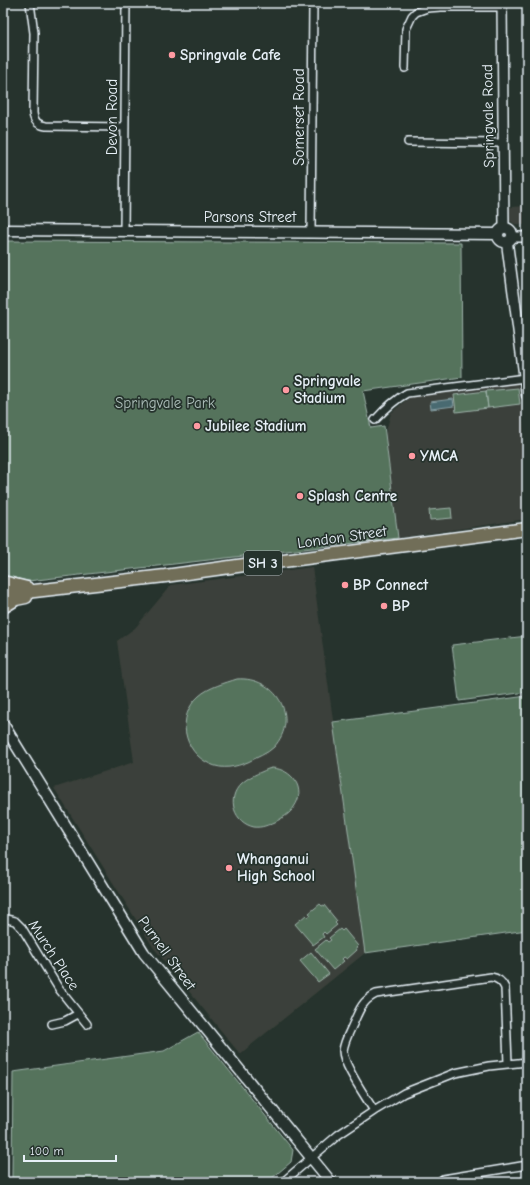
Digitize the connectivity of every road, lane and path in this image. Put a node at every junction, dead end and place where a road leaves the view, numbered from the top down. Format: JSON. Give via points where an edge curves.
{"nodes":[{"id":1,"x":30,"y":3,"type":"edge"},
{"id":2,"x":126,"y":3,"type":"edge"},
{"id":3,"x":313,"y":3,"type":"edge"},
{"id":4,"x":502,"y":5,"type":"edge"},
{"id":5,"x":406,"y":68,"type":"dead end"},
{"id":6,"x":125,"y":127,"type":"junction"},
{"id":7,"x":408,"y":142,"type":"dead end"},
{"id":8,"x":502,"y":143,"type":"junction"},
{"id":9,"x":3,"y":230,"type":"edge"},
{"id":10,"x":124,"y":231,"type":"junction"},
{"id":11,"x":501,"y":231,"type":"junction"},
{"id":12,"x":311,"y":232,"type":"junction"},
{"id":13,"x":527,"y":237,"type":"edge"},
{"id":14,"x":510,"y":240,"type":"junction"},
{"id":15,"x":525,"y":378,"type":"junction"},
{"id":16,"x":527,"y":395,"type":"edge"},
{"id":17,"x":375,"y":420,"type":"dead end"},
{"id":18,"x":527,"y":529,"type":"edge"},
{"id":19,"x":3,"y":582,"type":"edge"},
{"id":20,"x":42,"y":590,"type":"junction"},
{"id":21,"x":3,"y":592,"type":"edge"},
{"id":22,"x":3,"y":607,"type":"edge"},
{"id":23,"x":3,"y":724,"type":"edge"},
{"id":24,"x":3,"y":918,"type":"edge"},
{"id":25,"x":78,"y":1014,"type":"junction"},
{"id":26,"x":52,"y":1024,"type":"dead end"},
{"id":27,"x":87,"y":1024,"type":"dead end"},
{"id":28,"x":527,"y":1062,"type":"edge"},
{"id":29,"x":508,"y":1063,"type":"junction"},
{"id":30,"x":374,"y":1111,"type":"junction"},
{"id":31,"x":312,"y":1158,"type":"junction"},
{"id":32,"x":527,"y":1165,"type":"edge"},
{"id":33,"x":283,"y":1182,"type":"edge"},
{"id":34,"x":331,"y":1182,"type":"edge"},
{"id":35,"x":439,"y":1182,"type":"edge"}],
"edges":[{"from":1,"to":6,"type":"street","via":[[34,33],[35,122],[46,126]]},
{"from":2,"to":6,"type":"street","name":"Devon Road"},
{"from":3,"to":12,"type":"street","name":"Somerset Road"},
{"from":4,"to":5,"type":"street","via":[[427,8],[416,12],[406,29]]},
{"from":4,"to":8,"type":"street","name":"Springvale Road"},
{"from":6,"to":10,"type":"street","name":"Devon Road"},
{"from":7,"to":8,"type":"street"},
{"from":8,"to":11,"type":"street","name":"Springvale Road"},
{"from":9,"to":10,"type":"main road","name":"Parsons Street"},
{"from":10,"to":12,"type":"main road","name":"Parsons Street"},
{"from":11,"to":12,"type":"main road","name":"Parsons Street"},
{"from":11,"to":14,"type":"main road","via":[[500,241]]},
{"from":13,"to":14,"type":"street"},
{"from":14,"to":15,"type":"main road"},
{"from":15,"to":16,"type":"main road"},
{"from":15,"to":17,"type":"street","via":[[407,393],[390,404]]},
{"from":18,"to":20,"type":"highway","name":"London Street","number":"SH 3"},
{"from":19,"to":20,"type":"highway"},
{"from":20,"to":21,"type":"highway","name":"London Street","number":"SH 3"},
{"from":20,"to":22,"type":"highway","name":"London Street","number":"SH 3"},
{"from":23,"to":31,"type":"main road","name":"Purnell Street","via":[[144,953]]},
{"from":24,"to":25,"type":"street","name":"Murch Place","via":[[15,921],[22,928],[59,989]]},
{"from":25,"to":26,"type":"street"},
{"from":25,"to":27,"type":"street","name":"Murch Place"},
{"from":28,"to":29,"type":"street"},
{"from":29,"to":30,"type":"street","via":[[455,1073],[404,1093]]},
{"from":29,"to":30,"type":"street","via":[[505,988],[501,980],[491,977],[376,994],[361,1006],[343,1050],[346,1064]]},
{"from":30,"to":31,"type":"street","via":[[338,1135]]},
{"from":31,"to":33,"type":"street"},
{"from":31,"to":34,"type":"main road","name":"Purnell Street"},
{"from":32,"to":35,"type":"street","via":[[443,1179]]}]}
